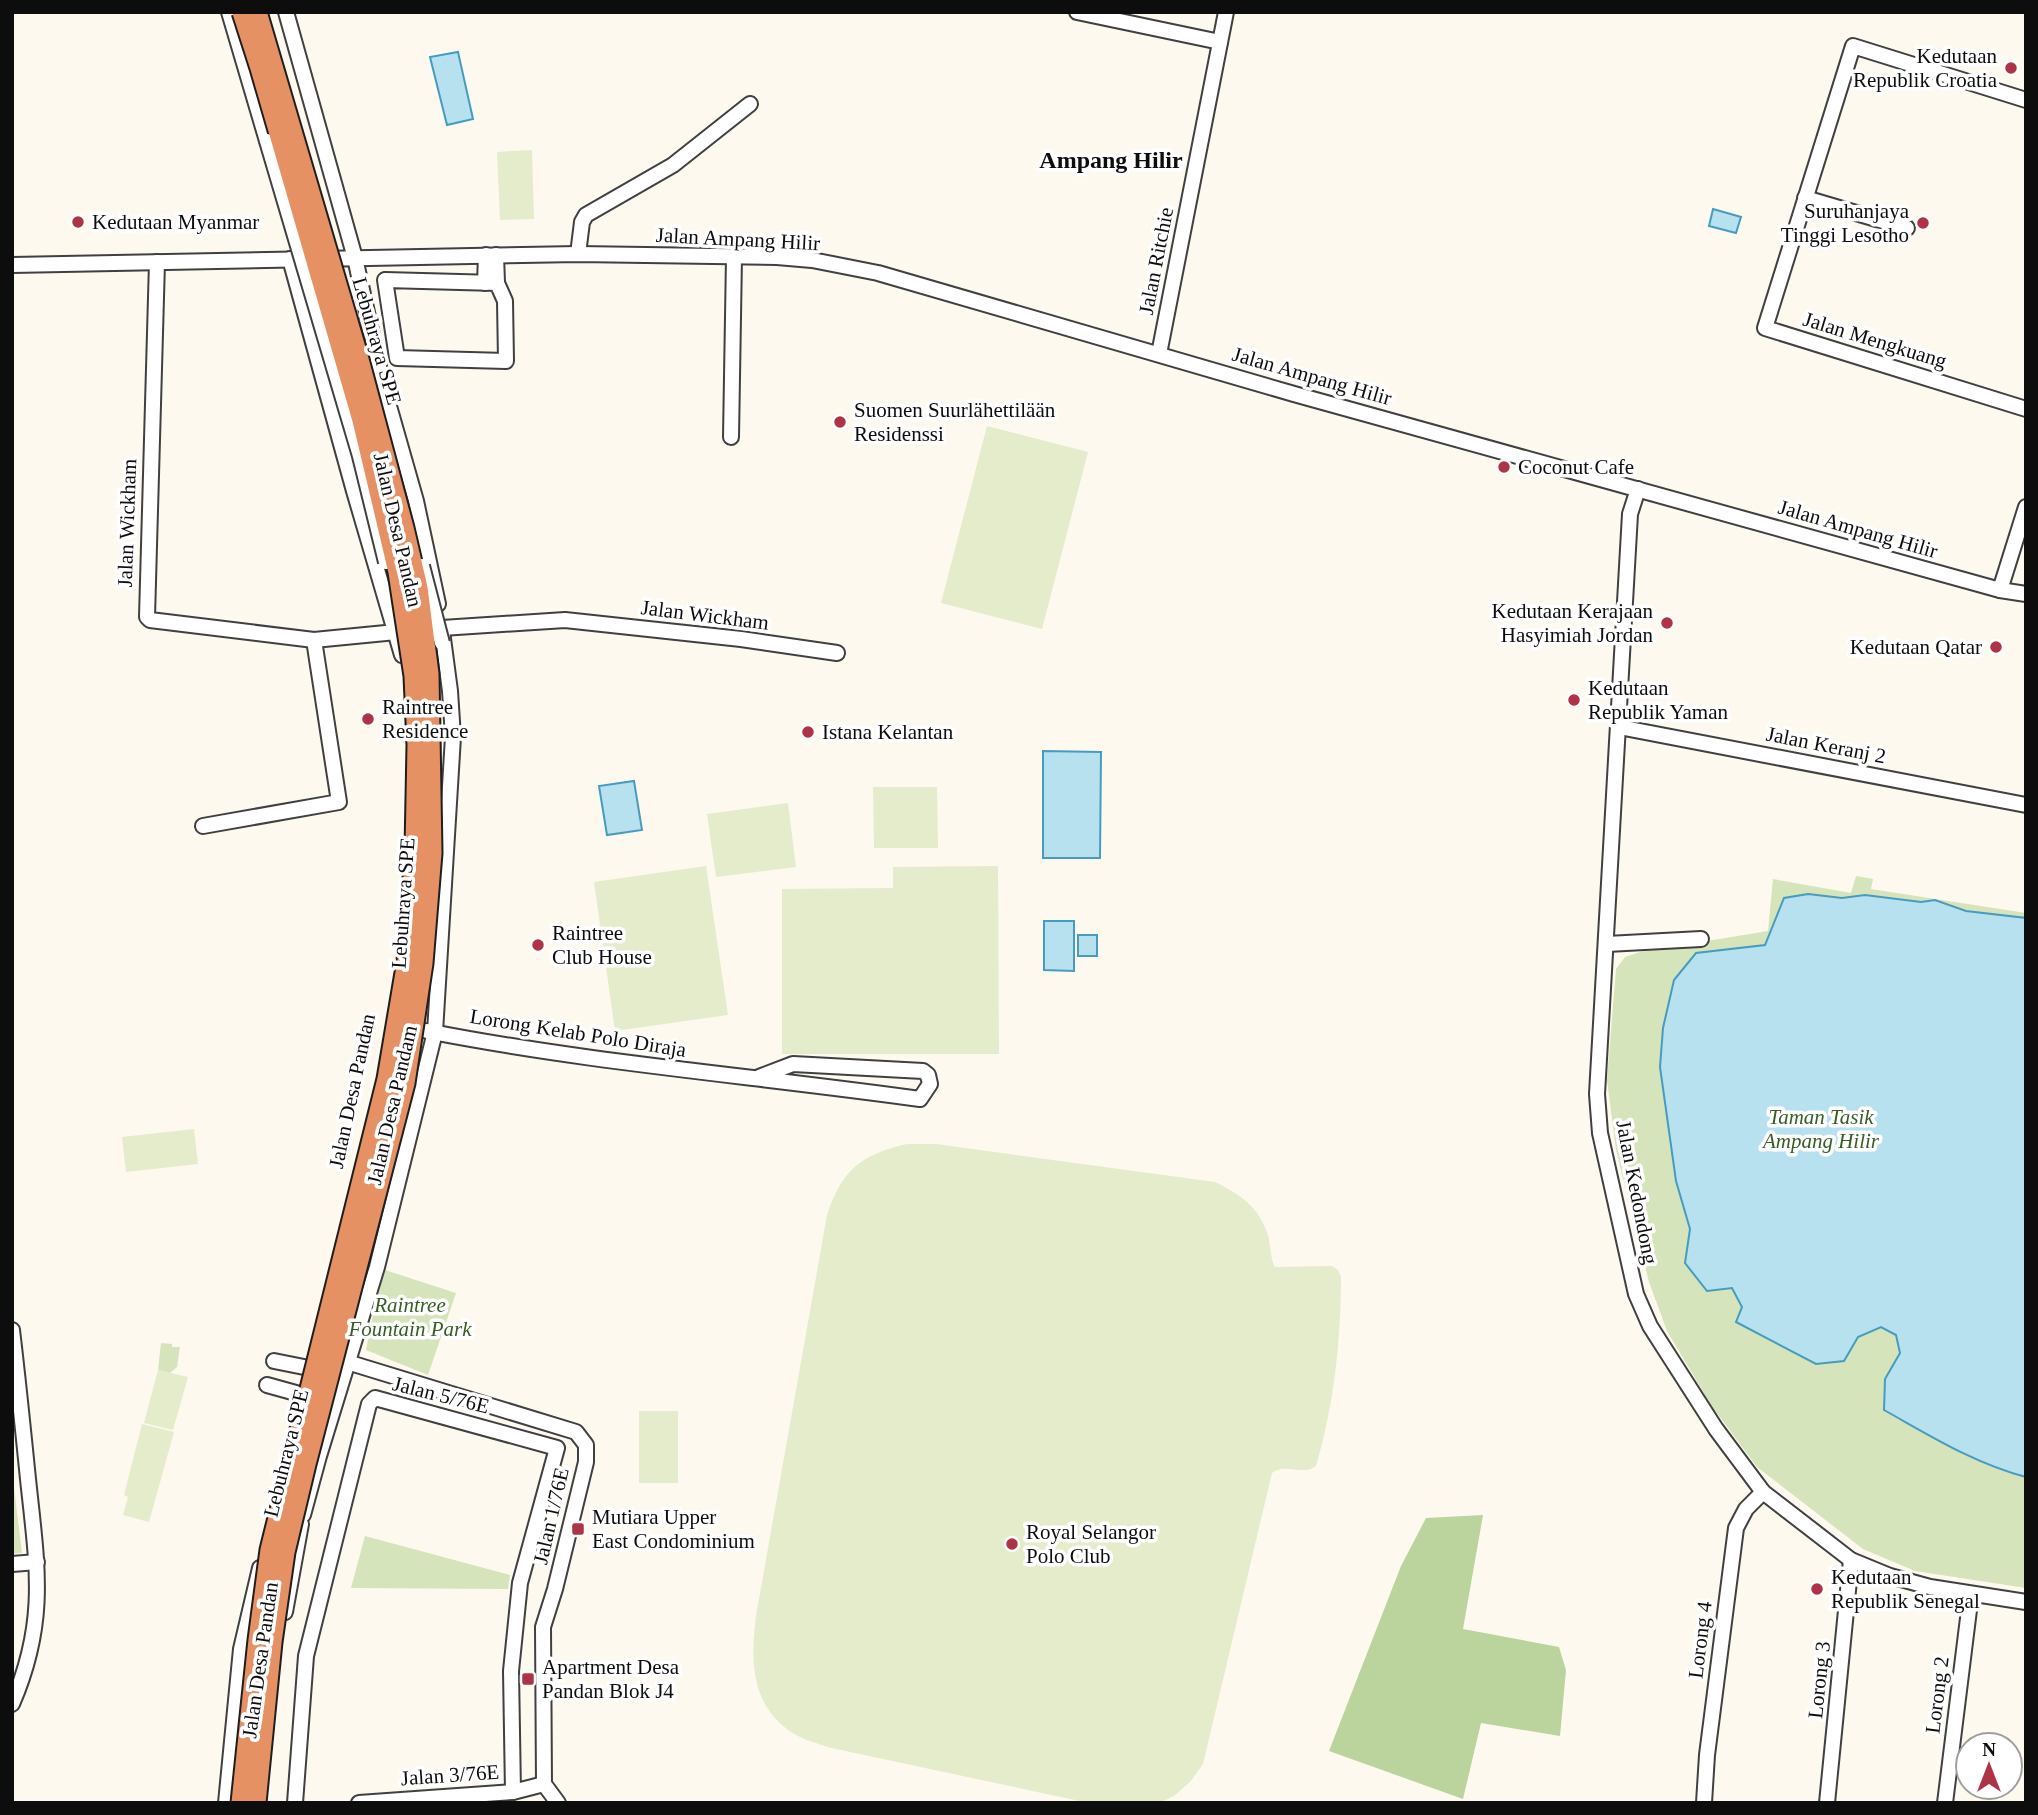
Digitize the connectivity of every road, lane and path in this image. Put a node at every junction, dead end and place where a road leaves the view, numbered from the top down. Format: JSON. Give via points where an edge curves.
{"nodes":[{"id":1,"x":229,"y":12,"type":"edge"},
{"id":2,"x":242,"y":12,"type":"edge"},
{"id":3,"x":257,"y":12,"type":"edge"},
{"id":4,"x":264,"y":12,"type":"edge"},
{"id":5,"x":286,"y":12,"type":"edge"},
{"id":6,"x":1077,"y":12,"type":"edge"},
{"id":7,"x":1226,"y":12,"type":"edge"},
{"id":8,"x":1220,"y":42,"type":"junction"},
{"id":9,"x":2026,"y":100,"type":"edge"},
{"id":10,"x":750,"y":104,"type":"dead end"},
{"id":11,"x":1805,"y":198,"type":"junction"},
{"id":12,"x":1907,"y":228,"type":"dead end"},
{"id":13,"x":578,"y":254,"type":"junction"},
{"id":14,"x":491,"y":255,"type":"junction"},
{"id":15,"x":734,"y":257,"type":"junction"},
{"id":16,"x":355,"y":258,"type":"junction"},
{"id":17,"x":290,"y":259,"type":"junction"},
{"id":18,"x":157,"y":262,"type":"junction"},
{"id":19,"x":12,"y":265,"type":"edge"},
{"id":20,"x":491,"y":283,"type":"junction"},
{"id":21,"x":1159,"y":354,"type":"junction"},
{"id":22,"x":2026,"y":409,"type":"edge"},
{"id":23,"x":731,"y":437,"type":"dead end"},
{"id":24,"x":1638,"y":489,"type":"junction"},
{"id":25,"x":2026,"y":507,"type":"edge"},
{"id":26,"x":2000,"y":590,"type":"junction"},
{"id":27,"x":2026,"y":594,"type":"edge"},
{"id":28,"x":442,"y":636,"type":"junction"},
{"id":29,"x":398,"y":638,"type":"junction"},
{"id":30,"x":314,"y":640,"type":"junction"},
{"id":31,"x":836,"y":653,"type":"dead end"},
{"id":32,"x":1619,"y":727,"type":"junction"},
{"id":33,"x":2026,"y":805,"type":"edge"},
{"id":34,"x":203,"y":826,"type":"dead end"},
{"id":35,"x":1701,"y":939,"type":"dead end"},
{"id":36,"x":1607,"y":944,"type":"junction"},
{"id":37,"x":391,"y":1024,"type":"junction"},
{"id":38,"x":435,"y":1032,"type":"junction"},
{"id":39,"x":759,"y":1077,"type":"junction"},
{"id":40,"x":12,"y":1330,"type":"edge"},
{"id":41,"x":274,"y":1362,"type":"dead end"},
{"id":42,"x":347,"y":1362,"type":"junction"},
{"id":43,"x":309,"y":1368,"type":"junction"},
{"id":44,"x":267,"y":1385,"type":"dead end"},
{"id":45,"x":303,"y":1395,"type":"junction"},
{"id":46,"x":1763,"y":1492,"type":"junction"},
{"id":47,"x":301,"y":1524,"type":"junction"},
{"id":48,"x":1851,"y":1560,"type":"junction"},
{"id":49,"x":37,"y":1562,"type":"junction"},
{"id":50,"x":12,"y":1564,"type":"edge"},
{"id":51,"x":1971,"y":1594,"type":"junction"},
{"id":52,"x":2026,"y":1602,"type":"edge"},
{"id":53,"x":12,"y":1704,"type":"edge"},
{"id":54,"x":544,"y":1784,"type":"junction"},
{"id":55,"x":513,"y":1792,"type":"junction"},
{"id":56,"x":294,"y":1800,"type":"edge"},
{"id":57,"x":226,"y":1803,"type":"edge"},
{"id":58,"x":241,"y":1803,"type":"edge"},
{"id":59,"x":254,"y":1803,"type":"edge"},
{"id":60,"x":264,"y":1803,"type":"edge"},
{"id":61,"x":359,"y":1803,"type":"edge"},
{"id":62,"x":558,"y":1803,"type":"edge"},
{"id":63,"x":1704,"y":1803,"type":"edge"},
{"id":64,"x":1827,"y":1803,"type":"edge"},
{"id":65,"x":1945,"y":1803,"type":"edge"}],
"edges":[{"from":1,"to":29,"type":"street","name":"Jalan Desa Pandan","bridge":true,"via":[[360,456],[402,629]]},
{"from":2,"to":58,"type":"highway","name":"Lebuhraya SPE","bridge":true,"via":[[362,421],[398,572],[414,676],[417,745],[415,851],[404,974],[387,1079],[270,1550]]},
{"from":3,"to":59,"type":"highway","name":"Lebuhraya SPE","bridge":true,"via":[[357,352],[418,589],[429,674],[432,853],[423,963],[405,1083],[285,1552]]},
{"from":4,"to":28,"type":"street","name":"Jalan Desa Pandan","bridge":true},
{"from":5,"to":16,"type":"street"},
{"from":6,"to":8,"type":"street"},
{"from":7,"to":8,"type":"street","name":"Jalan Ritchie"},
{"from":8,"to":21,"type":"street","name":"Jalan Ritchie"},
{"from":9,"to":11,"type":"street","name":"Jalan Mengkuang","via":[[1853,46]]},
{"from":10,"to":13,"type":"street","via":[[673,165],[586,215]]},
{"from":11,"to":12,"type":"street"},
{"from":11,"to":22,"type":"street","name":"Jalan Mengkuang","via":[[1765,328]]},
{"from":13,"to":14,"type":"street","name":"Jalan Ampang Hilir"},
{"from":13,"to":15,"type":"street","name":"Jalan Ampang Hilir"},
{"from":14,"to":16,"type":"street","name":"Jalan Ampang Hilir"},
{"from":14,"to":20,"type":"street"},
{"from":15,"to":21,"type":"street","name":"Jalan Ampang Hilir","via":[[812,260],[878,273]]},
{"from":15,"to":23,"type":"street"},
{"from":16,"to":17,"type":"street","name":"Jalan Ampang Hilir"},
{"from":16,"to":28,"type":"street","via":[[383,385],[416,501]]},
{"from":17,"to":18,"type":"street","name":"Jalan Ampang Hilir"},
{"from":17,"to":29,"type":"street"},
{"from":18,"to":19,"type":"street","name":"Jalan Ampang Hilir"},
{"from":18,"to":30,"type":"street","name":"Jalan Wickham","via":[[146,617]]},
{"from":20,"to":20,"type":"street","via":[[385,280],[397,358],[506,361],[505,301]]},
{"from":21,"to":24,"type":"street","name":"Jalan Ampang Hilir"},
{"from":24,"to":26,"type":"street","name":"Jalan Ampang Hilir"},
{"from":24,"to":32,"type":"street","name":"Jalan Kedondong","via":[[1630,514]]},
{"from":25,"to":26,"type":"street"},
{"from":26,"to":27,"type":"street","name":"Jalan Ampang Hilir"},
{"from":28,"to":31,"type":"street","name":"Jalan Wickham","via":[[565,620]]},
{"from":28,"to":38,"type":"street","name":"Jalan Desa Pandam","via":[[453,737]]},
{"from":29,"to":30,"type":"street","name":"Jalan Wickham"},
{"from":29,"to":37,"type":"street","name":"Jalan Desa Pandan","via":[[409,703],[411,762],[408,860]]},
{"from":30,"to":34,"type":"street","via":[[339,802]]},
{"from":32,"to":33,"type":"street","name":"Jalan Keranj 2"},
{"from":32,"to":36,"type":"street","name":"Jalan Kedondong"},
{"from":35,"to":36,"type":"street"},
{"from":36,"to":46,"type":"street","name":"Jalan Kedondong","via":[[1599,1120],[1636,1294],[1650,1326]]},
{"from":37,"to":38,"type":"street","name":"Lorong Kelab Polo Diraja"},
{"from":37,"to":43,"type":"street","name":"Jalan Desa Pandan"},
{"from":38,"to":39,"type":"street","name":"Lorong Kelab Polo Diraja","via":[[683,1071]]},
{"from":38,"to":42,"type":"street","name":"Jalan Desa Pandam","via":[[377,1267]]},
{"from":39,"to":39,"type":"street","name":"Lorong Kelab Polo Diraja","via":[[793,1064],[923,1071],[930,1084],[920,1099]]},
{"from":40,"to":49,"type":"street"},
{"from":41,"to":43,"type":"street"},
{"from":42,"to":47,"type":"street","name":"Jalan Desa Pandan"},
{"from":42,"to":54,"type":"street","name":"Jalan 1/76E","via":[[576,1432],[586,1445],[586,1462],[543,1628]]},
{"from":43,"to":45,"type":"street","name":"Jalan Desa Pandan"},
{"from":44,"to":45,"type":"street"},
{"from":45,"to":57,"type":"street","name":"Jalan Desa Pandan","via":[[241,1649]]},
{"from":46,"to":48,"type":"street","name":"Jalan Kedondong"},
{"from":46,"to":63,"type":"street","name":"Lorong 4","via":[[1736,1528]]},
{"from":47,"to":59,"type":"street","name":"Jalan Desa Pandan","via":[[270,1637]]},
{"from":47,"to":60,"type":"street","name":"Jalan Desa Pandan","via":[[278,1654]]},
{"from":48,"to":51,"type":"street","name":"Jalan Kedondong","via":[[1890,1576]]},
{"from":48,"to":64,"type":"street","name":"Lorong 3"},
{"from":49,"to":50,"type":"street"},
{"from":49,"to":53,"type":"street","via":[[35,1631],[24,1678]]},
{"from":51,"to":52,"type":"street","name":"Jalan Kedondong"},
{"from":51,"to":65,"type":"street","name":"Lorong 2"},
{"from":54,"to":55,"type":"street","name":"Jalan 3/76E"},
{"from":54,"to":62,"type":"street"},
{"from":55,"to":56,"type":"street","name":"Jalan 5/76E","via":[[511,1671],[520,1584],[556,1447],[379,1398],[371,1400],[306,1656]]},
{"from":55,"to":61,"type":"street","name":"Jalan 3/76E"}]}
